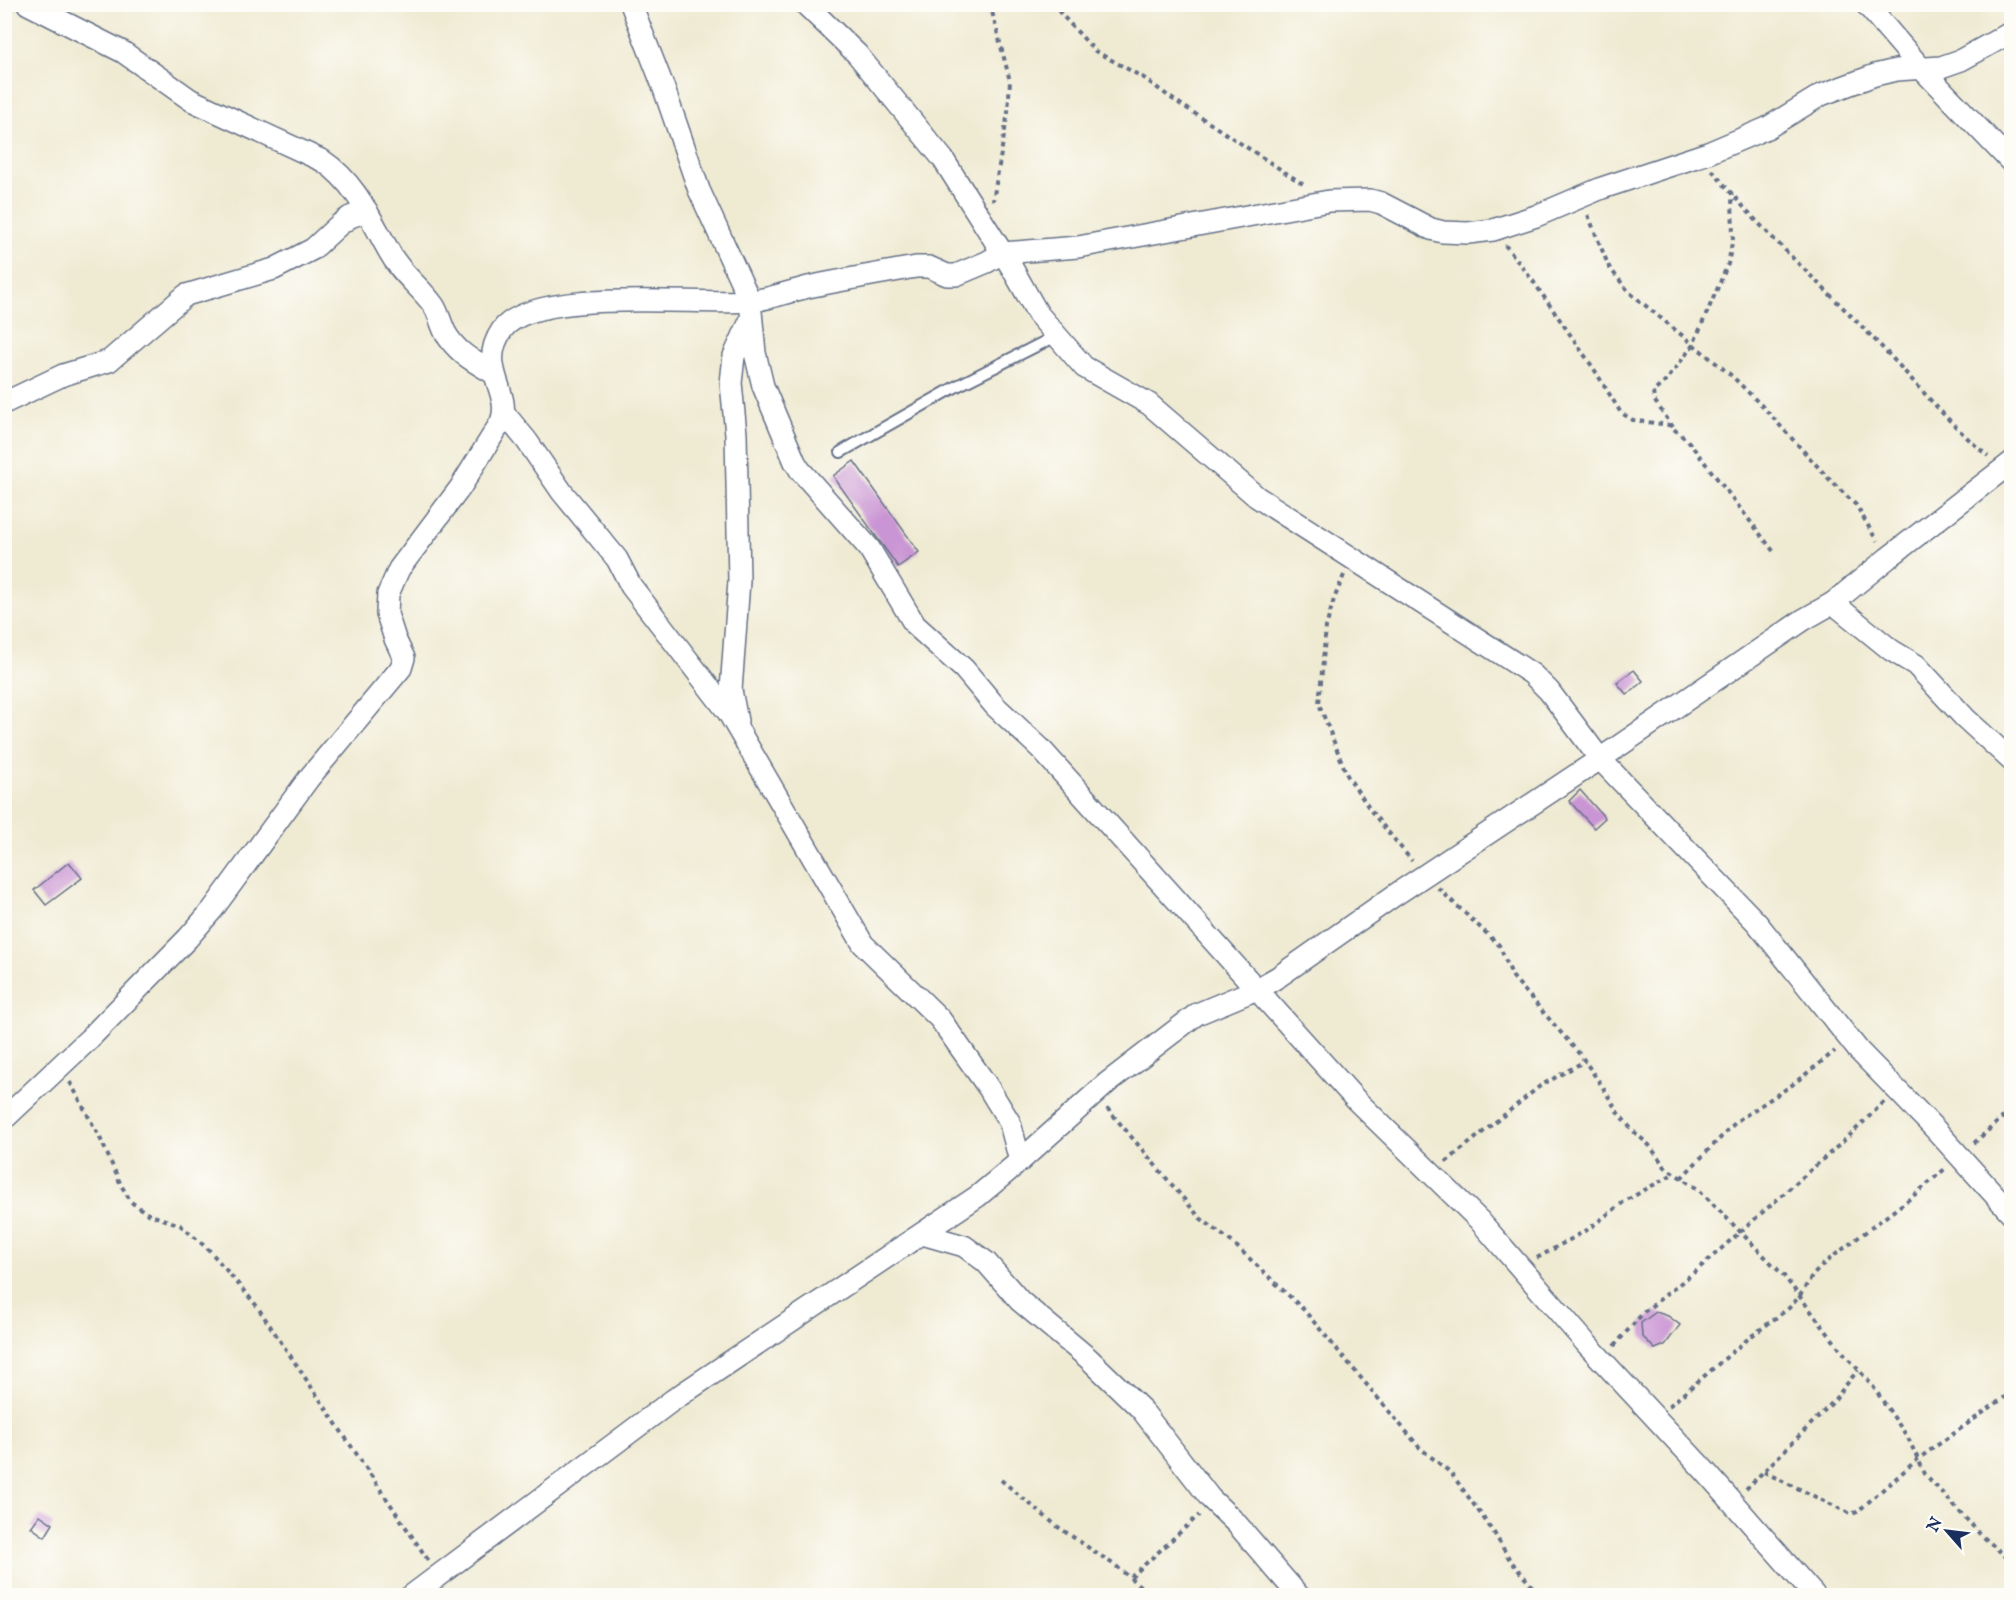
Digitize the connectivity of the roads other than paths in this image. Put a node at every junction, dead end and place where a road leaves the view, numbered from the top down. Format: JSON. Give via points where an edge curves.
{"nodes":[{"id":1,"x":28,"y":4,"type":"edge"},
{"id":2,"x":631,"y":4,"type":"edge"},
{"id":3,"x":805,"y":4,"type":"edge"},
{"id":4,"x":1866,"y":4,"type":"edge"},
{"id":5,"x":2012,"y":32,"type":"edge"},
{"id":6,"x":1922,"y":68,"type":"junction"},
{"id":7,"x":2012,"y":163,"type":"edge"},
{"id":8,"x":367,"y":211,"type":"junction"},
{"id":9,"x":1002,"y":253,"type":"junction"},
{"id":10,"x":751,"y":309,"type":"junction"},
{"id":11,"x":1056,"y":336,"type":"junction"},
{"id":12,"x":493,"y":373,"type":"junction"},
{"id":13,"x":4,"y":403,"type":"edge"},
{"id":14,"x":504,"y":413,"type":"junction"},
{"id":15,"x":841,"y":452,"type":"dead end"},
{"id":16,"x":2009,"y":465,"type":"edge"},
{"id":17,"x":1833,"y":603,"type":"junction"},
{"id":18,"x":740,"y":733,"type":"junction"},
{"id":19,"x":1600,"y":759,"type":"junction"},
{"id":20,"x":2012,"y":761,"type":"edge"},
{"id":21,"x":1257,"y":989,"type":"junction"},
{"id":22,"x":4,"y":1119,"type":"edge"},
{"id":23,"x":1020,"y":1161,"type":"junction"},
{"id":24,"x":2012,"y":1214,"type":"edge"},
{"id":25,"x":922,"y":1234,"type":"junction"},
{"id":26,"x":411,"y":1596,"type":"edge"},
{"id":27,"x":1299,"y":1596,"type":"edge"},
{"id":28,"x":1815,"y":1596,"type":"edge"}],
"edges":[{"from":1,"to":8,"type":"street","via":[[123,52],[190,100],[323,161],[344,180]]},
{"from":2,"to":10,"type":"street","via":[[699,190]]},
{"from":3,"to":9,"type":"street","via":[[857,54],[936,150]]},
{"from":4,"to":6,"type":"street"},
{"from":5,"to":6,"type":"street","via":[[1961,60]]},
{"from":6,"to":7,"type":"street"},
{"from":6,"to":9,"type":"street","via":[[1875,75],[1821,95],[1767,128],[1493,230],[1443,232],[1370,200],[1329,201],[1078,247]]},
{"from":8,"to":12,"type":"street","via":[[391,256],[435,307],[454,347]]},
{"from":8,"to":13,"type":"street","via":[[350,217],[313,249],[274,269],[186,295],[109,361],[63,375]]},
{"from":9,"to":10,"type":"street","via":[[956,274],[916,267],[810,286]]},
{"from":9,"to":11,"type":"street","via":[[1038,314]]},
{"from":10,"to":12,"type":"street","via":[[602,302],[550,307],[511,321],[502,331],[494,346]]},
{"from":10,"to":18,"type":"street","via":[[734,356],[731,383],[739,581],[731,690]]},
{"from":10,"to":21,"type":"street","via":[[763,386],[795,462],[869,548],[915,625],[964,669],[995,706],[1040,748]]},
{"from":11,"to":15,"type":"lane","via":[[957,386]]},
{"from":11,"to":19,"type":"street","via":[[1084,367],[1149,404],[1257,497],[1532,674]]},
{"from":12,"to":14,"type":"street"},
{"from":14,"to":18,"type":"street","via":[[617,559],[631,586]]},
{"from":14,"to":22,"type":"street","via":[[460,488],[399,569],[388,594],[387,614],[404,658],[401,668],[309,778],[188,938]]},
{"from":16,"to":17,"type":"street"},
{"from":17,"to":19,"type":"street"},
{"from":17,"to":20,"type":"street","via":[[1916,665]]},
{"from":18,"to":23,"type":"street","via":[[863,944],[940,1019],[988,1087],[1010,1123]]},
{"from":19,"to":21,"type":"street"},
{"from":19,"to":24,"type":"street","via":[[1757,924],[1849,1039]]},
{"from":21,"to":23,"type":"street","via":[[1197,1014],[1095,1093]]},
{"from":21,"to":28,"type":"street","via":[[1357,1101],[1479,1220]]},
{"from":23,"to":25,"type":"street"},
{"from":25,"to":26,"type":"street","via":[[673,1400]]},
{"from":25,"to":27,"type":"street","via":[[964,1246],[986,1262],[1020,1300],[1088,1358],[1141,1409],[1210,1498]]}]}
